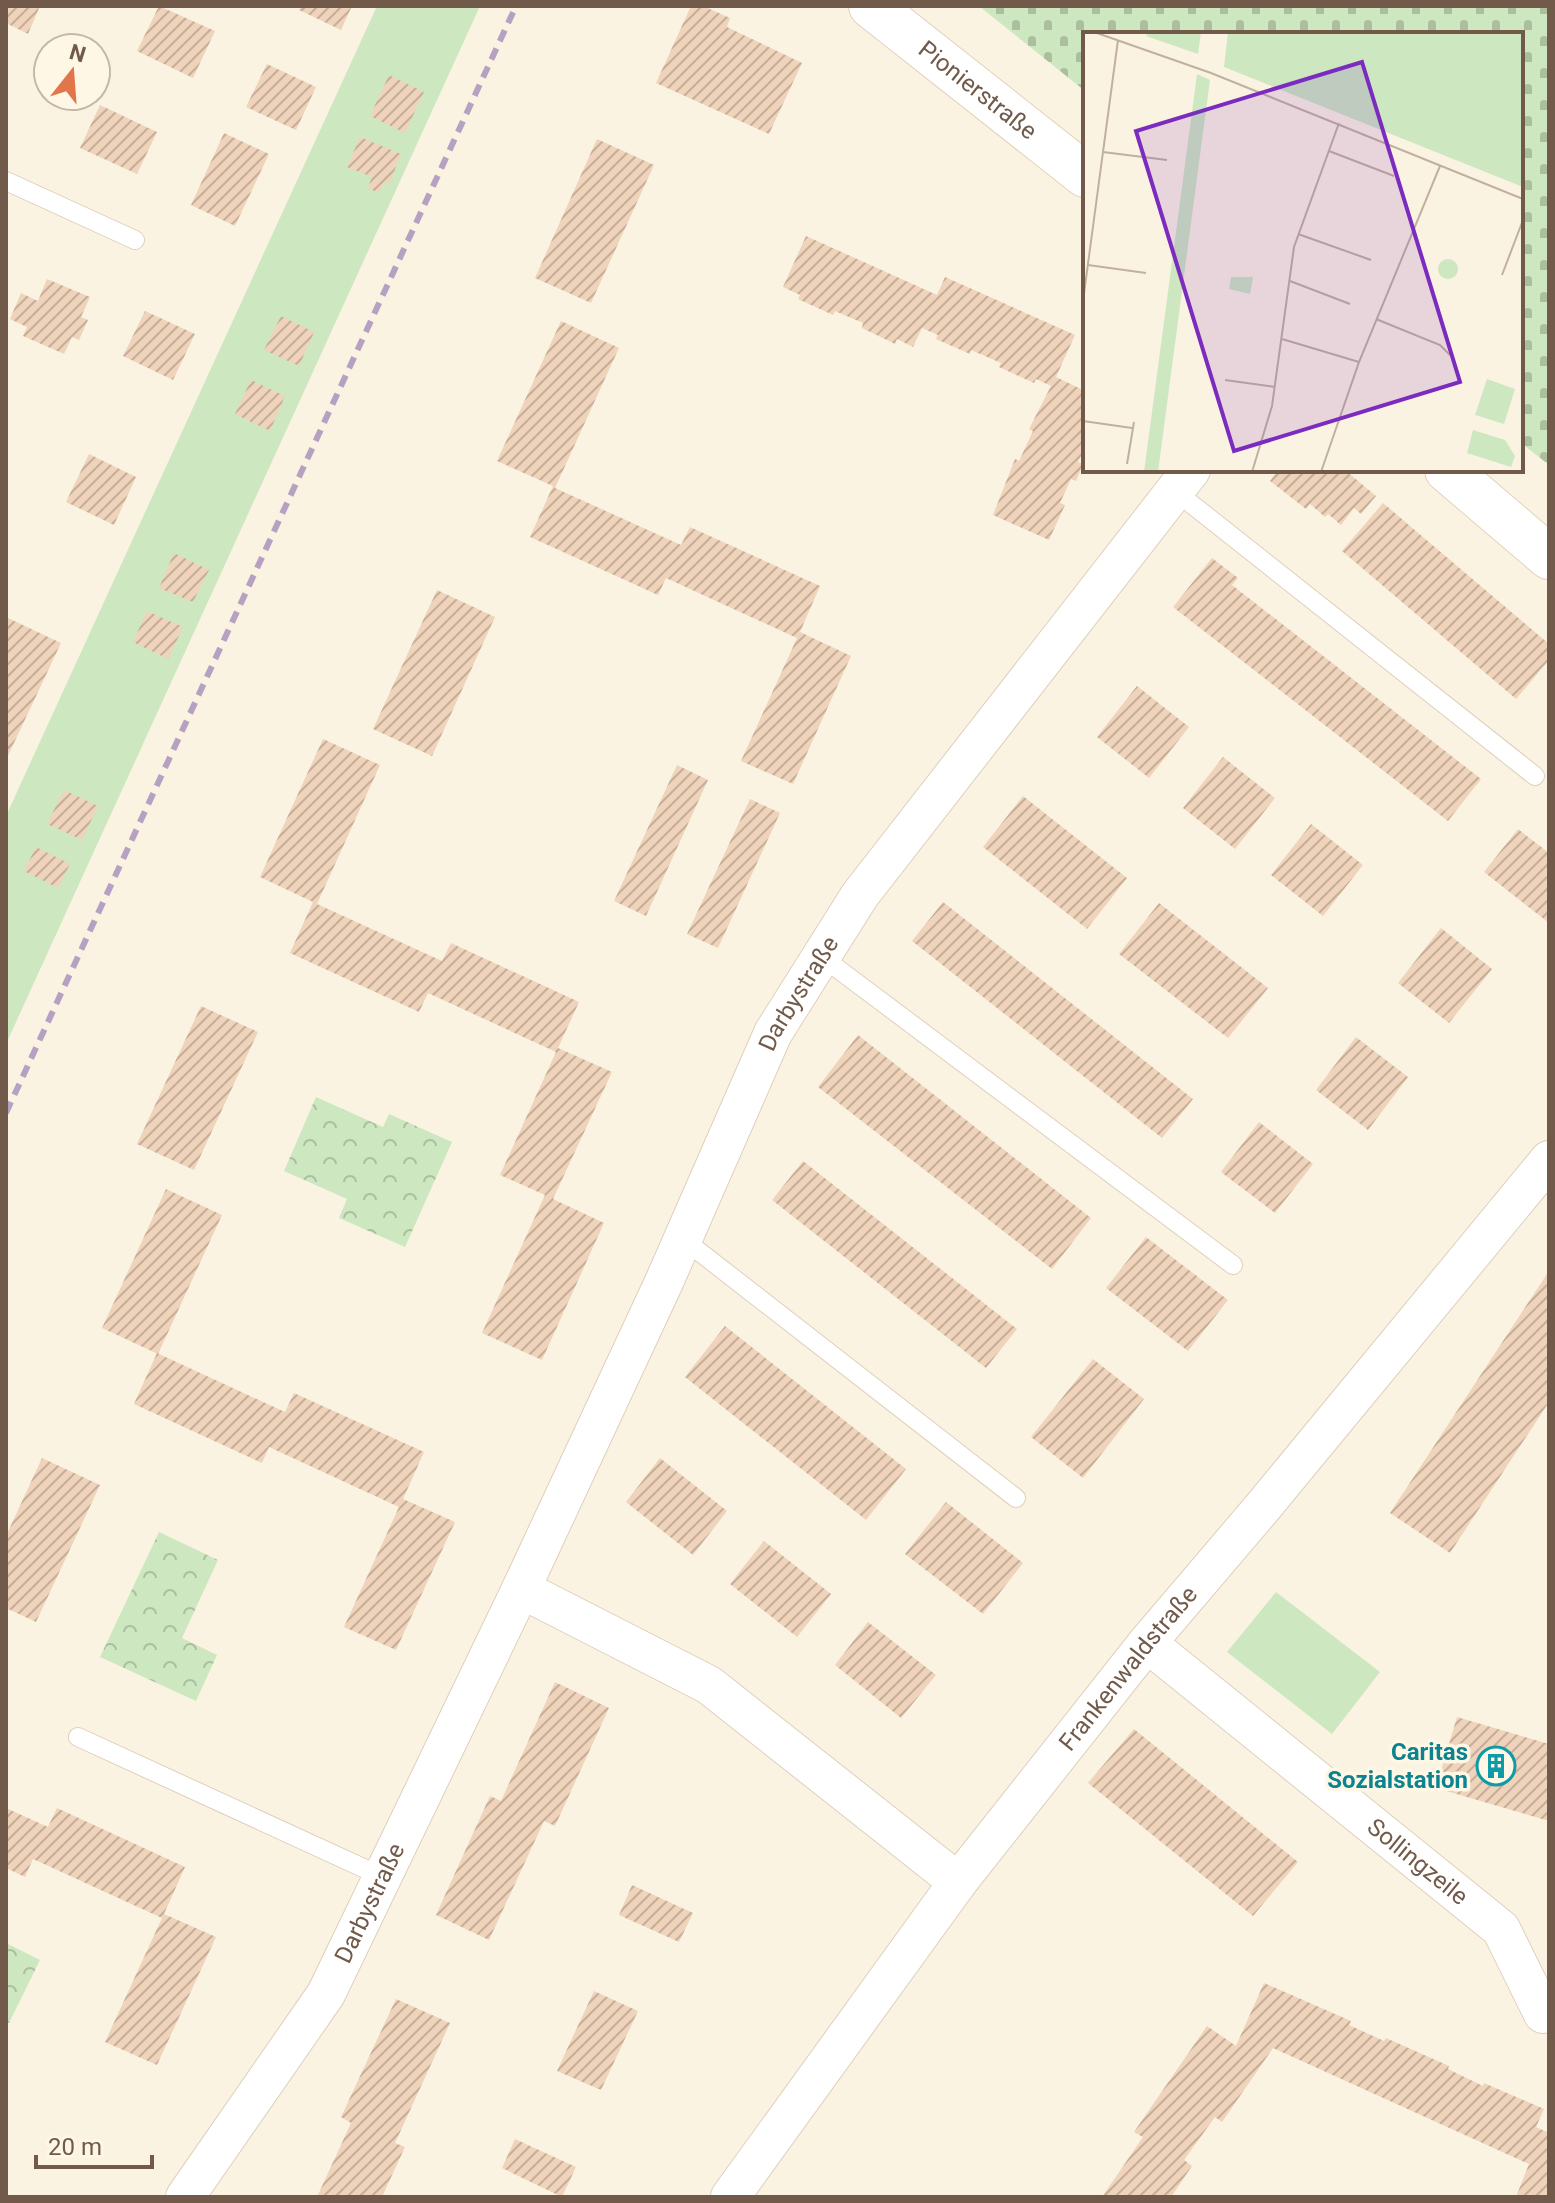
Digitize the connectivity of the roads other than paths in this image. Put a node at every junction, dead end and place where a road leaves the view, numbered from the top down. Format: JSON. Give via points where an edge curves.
{"nodes":[{"id":1,"x":871,"y":6,"type":"edge"},
{"id":2,"x":1083,"y":173,"type":"edge"},
{"id":3,"x":6,"y":181,"type":"edge"},
{"id":4,"x":135,"y":240,"type":"dead end"},
{"id":5,"x":1449,"y":472,"type":"edge"},
{"id":6,"x":1183,"y":481,"type":"edge"},
{"id":7,"x":1549,"y":557,"type":"edge"},
{"id":8,"x":1535,"y":776,"type":"dead end"},
{"id":9,"x":822,"y":957,"type":"junction"},
{"id":10,"x":1549,"y":1160,"type":"edge"},
{"id":11,"x":683,"y":1239,"type":"junction"},
{"id":12,"x":1233,"y":1265,"type":"dead end"},
{"id":13,"x":1016,"y":1498,"type":"dead end"},
{"id":14,"x":521,"y":1589,"type":"junction"},
{"id":15,"x":1147,"y":1643,"type":"junction"},
{"id":16,"x":78,"y":1737,"type":"dead end"},
{"id":17,"x":383,"y":1877,"type":"junction"},
{"id":18,"x":958,"y":1882,"type":"junction"},
{"id":19,"x":1543,"y":2014,"type":"dead end"},
{"id":20,"x":185,"y":2197,"type":"edge"},
{"id":21,"x":730,"y":2197,"type":"edge"}],
"edges":[{"from":1,"to":2,"type":"street","name":"Pionierstraße"},
{"from":3,"to":4,"type":"lane"},
{"from":5,"to":7,"type":"street"},
{"from":6,"to":8,"type":"lane"},
{"from":6,"to":9,"type":"street","name":"Darbystraße","via":[[860,895]]},
{"from":9,"to":11,"type":"street","name":"Darbystraße","via":[[773,1033]]},
{"from":9,"to":12,"type":"lane"},
{"from":10,"to":15,"type":"street","name":"Frankenwaldstraße"},
{"from":11,"to":13,"type":"lane"},
{"from":11,"to":14,"type":"street","name":"Darbystraße"},
{"from":14,"to":17,"type":"street","name":"Darbystraße"},
{"from":14,"to":18,"type":"street","via":[[709,1685]]},
{"from":15,"to":18,"type":"street","name":"Frankenwaldstraße"},
{"from":15,"to":19,"type":"street","name":"Sollingzeile","via":[[1501,1929]]},
{"from":16,"to":17,"type":"lane"},
{"from":17,"to":20,"type":"street","name":"Darbystraße","via":[[326,1994]]},
{"from":18,"to":21,"type":"street","name":"Frankenwaldstraße"}]}
